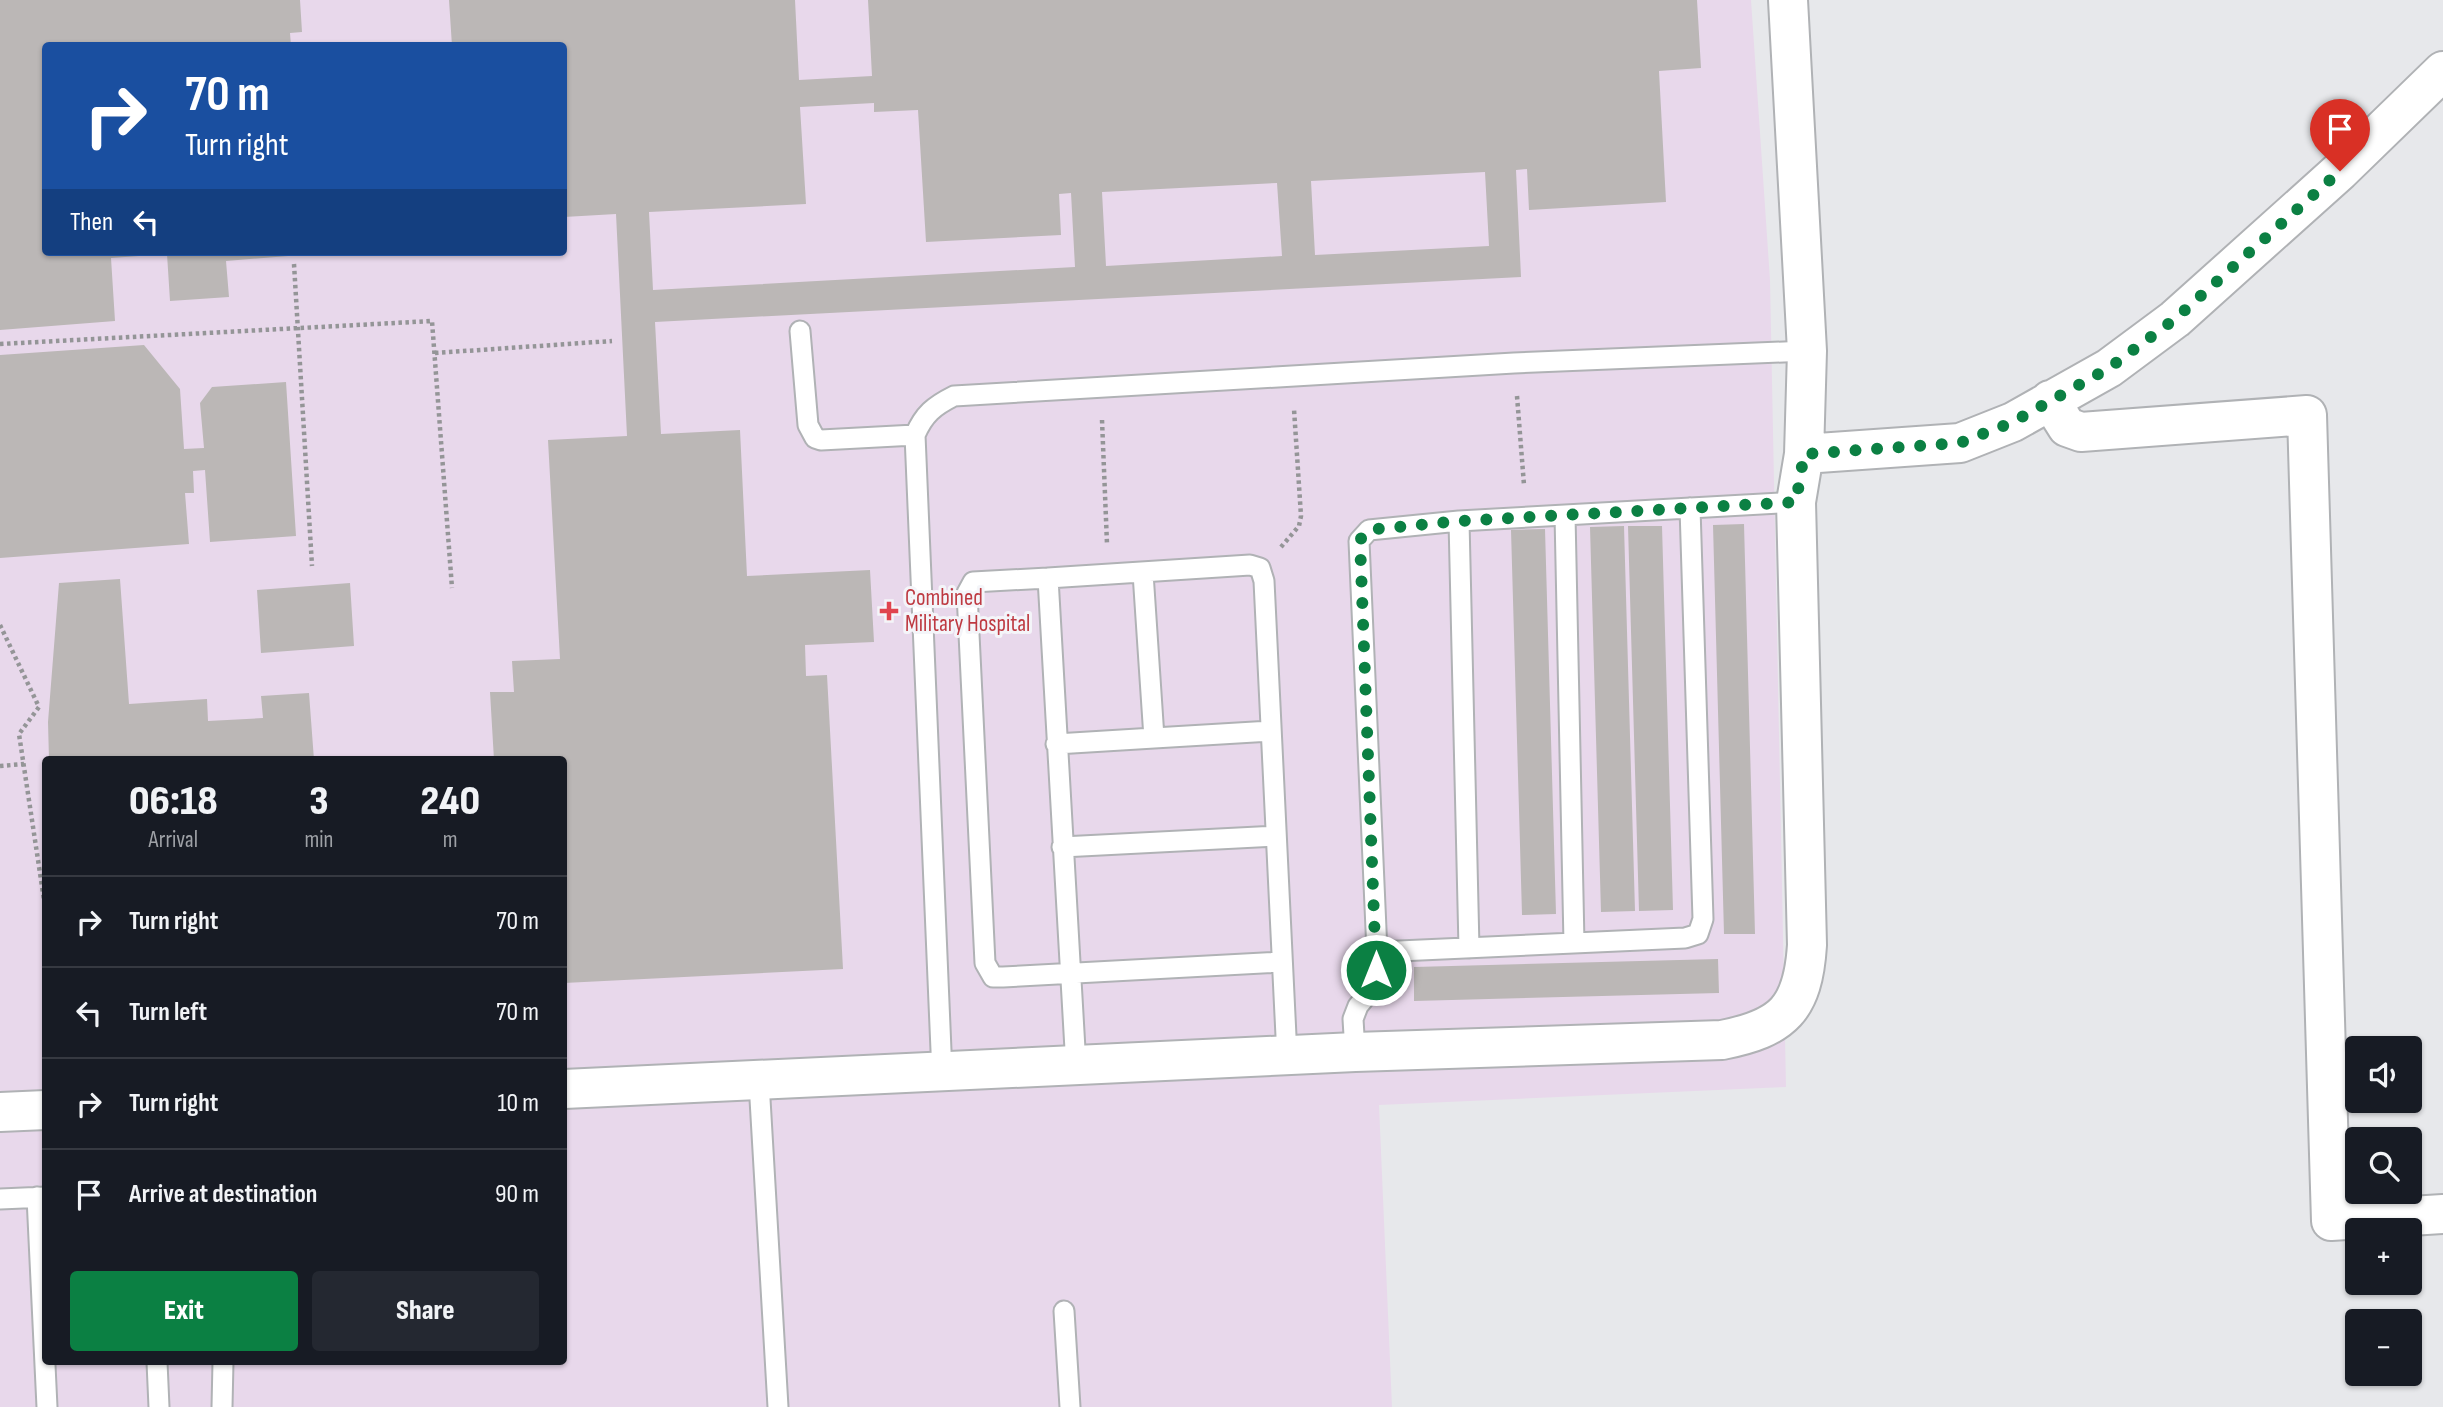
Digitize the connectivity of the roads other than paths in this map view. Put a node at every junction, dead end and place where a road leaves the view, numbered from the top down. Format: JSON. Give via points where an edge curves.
{"nodes":[{"id":1,"x":1788,"y":0,"type":"edge"},
{"id":2,"x":2443,"y":71,"type":"edge"},
{"id":3,"x":800,"y":331,"type":"dead end"},
{"id":4,"x":1807,"y":351,"type":"junction"},
{"id":5,"x":2050,"y":400,"type":"junction"},
{"id":6,"x":915,"y":435,"type":"junction"},
{"id":7,"x":1804,"y":454,"type":"junction"},
{"id":8,"x":1796,"y":502,"type":"junction"},
{"id":9,"x":1690,"y":508,"type":"junction"},
{"id":10,"x":1565,"y":514,"type":"junction"},
{"id":11,"x":1459,"y":521,"type":"junction"},
{"id":12,"x":1143,"y":573,"type":"junction"},
{"id":13,"x":1048,"y":578,"type":"junction"},
{"id":14,"x":1271,"y":731,"type":"junction"},
{"id":15,"x":1154,"y":738,"type":"junction"},
{"id":16,"x":1056,"y":744,"type":"junction"},
{"id":17,"x":1276,"y":836,"type":"junction"},
{"id":18,"x":1062,"y":847,"type":"junction"},
{"id":19,"x":1574,"y":943,"type":"junction"},
{"id":20,"x":1469,"y":948,"type":"junction"},
{"id":21,"x":1377,"y":952,"type":"junction"},
{"id":22,"x":1281,"y":962,"type":"junction"},
{"id":23,"x":1069,"y":973,"type":"junction"},
{"id":24,"x":1355,"y":1052,"type":"junction"},
{"id":25,"x":1287,"y":1057,"type":"junction"},
{"id":26,"x":1076,"y":1067,"type":"junction"},
{"id":27,"x":942,"y":1074,"type":"junction"},
{"id":28,"x":759,"y":1082,"type":"junction"},
{"id":29,"x":567,"y":1090,"type":"edge"},
{"id":30,"x":42,"y":1110,"type":"edge"},
{"id":31,"x":0,"y":1112,"type":"edge"},
{"id":32,"x":41,"y":1197,"type":"edge"},
{"id":33,"x":0,"y":1199,"type":"edge"},
{"id":34,"x":2443,"y":1214,"type":"edge"},
{"id":35,"x":42,"y":1232,"type":"edge"},
{"id":36,"x":1064,"y":1311,"type":"dead end"},
{"id":37,"x":46,"y":1365,"type":"edge"},
{"id":38,"x":157,"y":1365,"type":"edge"},
{"id":39,"x":223,"y":1365,"type":"edge"},
{"id":40,"x":47,"y":1407,"type":"edge"},
{"id":41,"x":159,"y":1407,"type":"edge"},
{"id":42,"x":222,"y":1407,"type":"edge"},
{"id":43,"x":778,"y":1407,"type":"edge"},
{"id":44,"x":1070,"y":1407,"type":"edge"}],
"edges":[{"from":1,"to":4,"type":"street"},
{"from":2,"to":5,"type":"street","via":[[2175,319],[2109,368]]},
{"from":3,"to":6,"type":"lane","via":[[808,425],[815,438]]},
{"from":4,"to":6,"type":"lane","via":[[1514,363],[954,397],[935,405],[922,418]]},
{"from":4,"to":7,"type":"street"},
{"from":5,"to":7,"type":"street","via":[[2013,422],[1960,443]]},
{"from":5,"to":34,"type":"street","via":[[2067,426],[2081,432],[2307,415],[2331,1221]]},
{"from":6,"to":27,"type":"lane"},
{"from":7,"to":8,"type":"street"},
{"from":8,"to":9,"type":"lane"},
{"from":8,"to":24,"type":"street","via":[[1807,945],[1794,1003],[1780,1019],[1757,1033],[1722,1040]]},
{"from":9,"to":10,"type":"lane"},
{"from":9,"to":19,"type":"lane","via":[[1703,928],[1693,937]]},
{"from":10,"to":11,"type":"lane"},
{"from":10,"to":19,"type":"lane"},
{"from":11,"to":20,"type":"lane"},
{"from":11,"to":21,"type":"lane","via":[[1369,530],[1360,541]]},
{"from":12,"to":13,"type":"lane"},
{"from":12,"to":14,"type":"lane","via":[[1260,568]]},
{"from":12,"to":15,"type":"lane"},
{"from":13,"to":16,"type":"lane"},
{"from":13,"to":23,"type":"lane","via":[[973,582],[967,593],[985,963],[993,977]]},
{"from":14,"to":15,"type":"lane"},
{"from":14,"to":17,"type":"lane"},
{"from":15,"to":16,"type":"lane"},
{"from":16,"to":18,"type":"lane"},
{"from":17,"to":18,"type":"lane"},
{"from":17,"to":22,"type":"lane"},
{"from":18,"to":23,"type":"lane"},
{"from":19,"to":20,"type":"lane"},
{"from":20,"to":21,"type":"lane"},
{"from":21,"to":24,"type":"lane","via":[[1372,989],[1353,1019]]},
{"from":22,"to":23,"type":"lane"},
{"from":22,"to":25,"type":"lane"},
{"from":23,"to":26,"type":"lane"},
{"from":24,"to":25,"type":"street"},
{"from":25,"to":26,"type":"street"},
{"from":26,"to":27,"type":"street"},
{"from":27,"to":28,"type":"street"},
{"from":28,"to":29,"type":"street"},
{"from":28,"to":43,"type":"lane"},
{"from":30,"to":31,"type":"street"},
{"from":32,"to":33,"type":"lane"},
{"from":32,"to":35,"type":"lane"},
{"from":36,"to":44,"type":"lane"},
{"from":37,"to":40,"type":"lane"},
{"from":38,"to":41,"type":"lane"},
{"from":39,"to":42,"type":"lane"}]}
